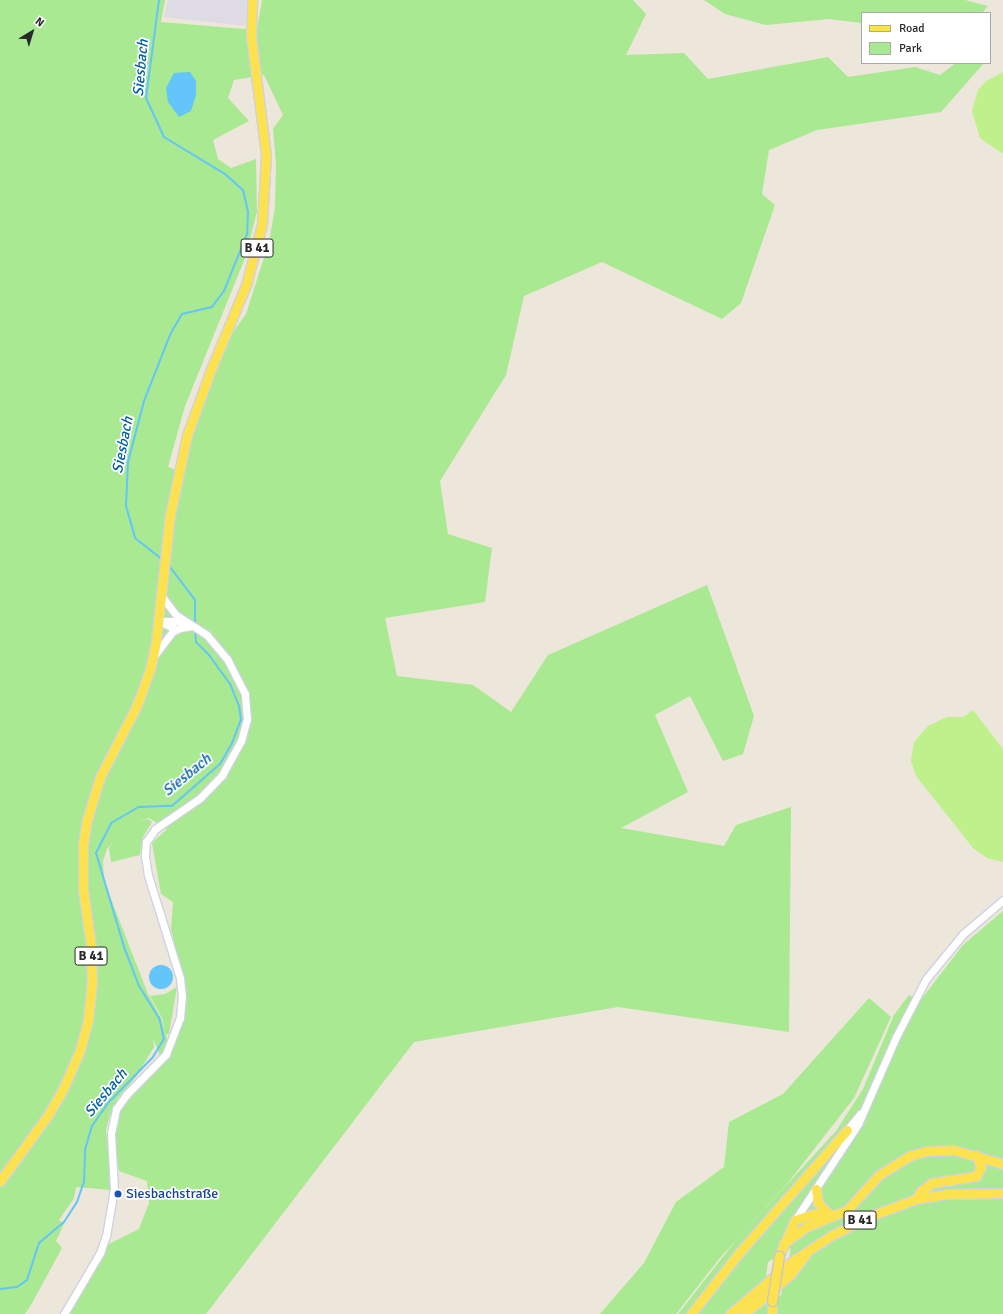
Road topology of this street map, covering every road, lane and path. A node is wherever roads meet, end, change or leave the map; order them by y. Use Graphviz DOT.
graph roads {
  1 [pos="252,0"];
  2 [pos="161,595"];
  3 [pos="158,621"];
  4 [pos="184,621"];
  5 [pos="192,626"];
  6 [pos="177,629"];
  7 [pos="153,657"];
  8 [pos="1003,900"];
  9 [pos="868,1104"];
  10 [pos="848,1130"];
  11 [pos="976,1155"];
  12 [pos="1003,1164"];
  13 [pos="0,1181"];
  14 [pos="816,1189"];
  15 [pos="1003,1193"];
  16 [pos="916,1199"];
  17 [pos="833,1214"];
  18 [pos="796,1220"];
  19 [pos="784,1243"];
  20 [pos="808,1250"];
  21 [pos="64,1314"];
  22 [pos="691,1314"];
  23 [pos="730,1314"];
  24 [pos="744,1314"];
  25 [pos="772,1314"];
  1 -- 2 [label="main road, B 41"];
  2 -- 3 [label="main road, B 41"];
  2 -- 4 [label="street"];
  3 -- 4 [label="street"];
  3 -- 6 [label="street"];
  3 -- 7 [label="main road, B 41"];
  4 -- 5 [label="street"];
  5 -- 6 [label="street"];
  5 -- 21 [label="street"];
  6 -- 7 [label="street"];
  7 -- 13 [label="main road, B 41"];
  8 -- 9 [label="street"];
  9 -- 10 [label="street"];
  9 -- 14 [label="street"];
  10 -- 22 [label="main road"];
  11 -- 12 [label="main road"];
  11 -- 16 [label="main road"];
  11 -- 17 [label="main road"];
  14 -- 17 [label="main road"];
  14 -- 18 [label="street"];
  15 -- 16 [label="main road, B 41"];
  16 -- 20 [label="main road, B 41"];
  17 -- 18 [label="main road"];
  17 -- 19 [label="main road"];
  18 -- 19 [label="main road"];
  19 -- 25 [label="main road, bridge"];
  20 -- 23 [label="main road, B 41"];
  20 -- 24 [label="main road"];
}
